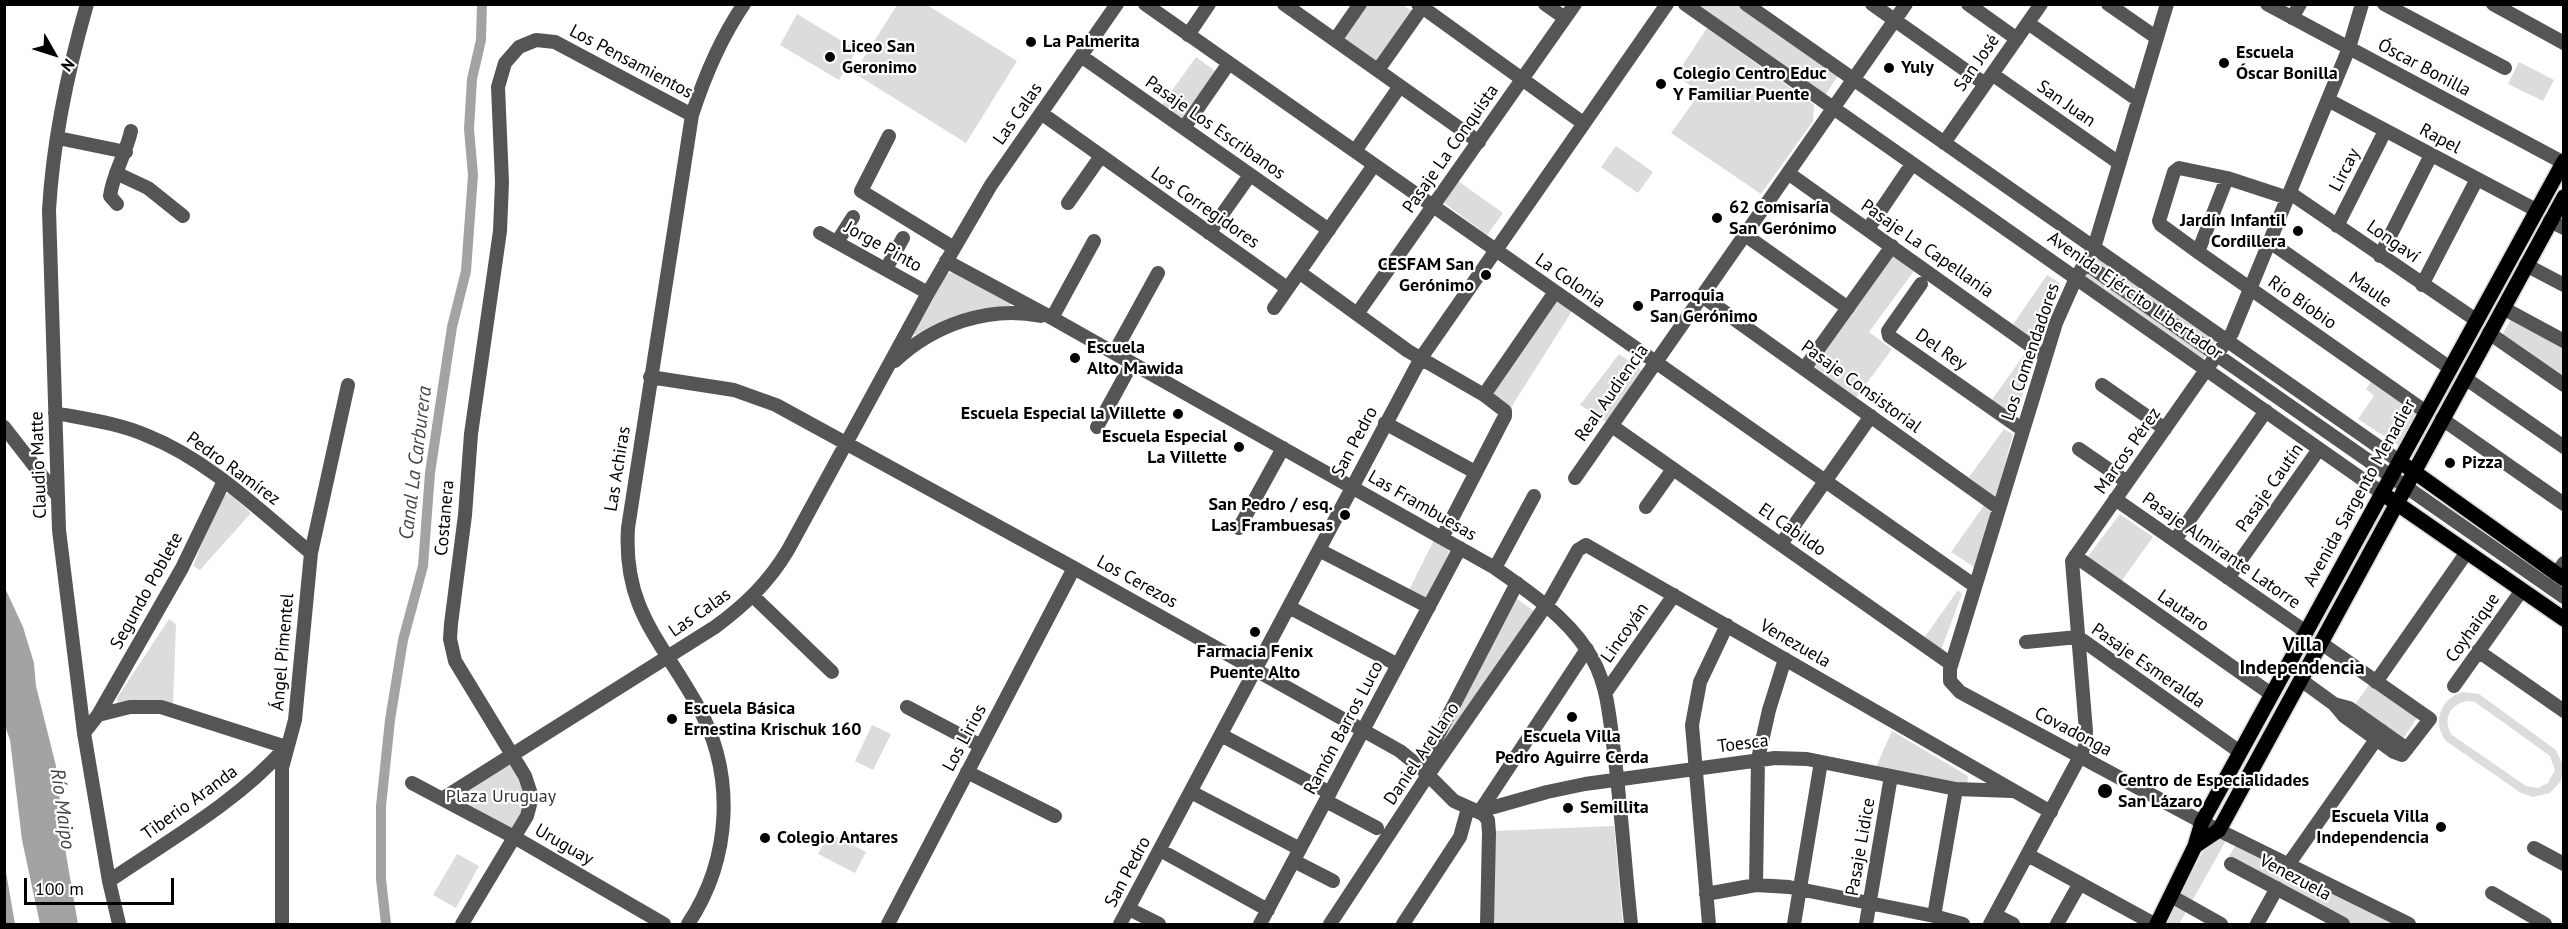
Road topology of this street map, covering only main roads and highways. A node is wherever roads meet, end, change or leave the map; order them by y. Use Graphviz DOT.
graph roads {
  1 [pos="2563,162"];
  2 [pos="2564,197"];
  3 [pos="2557,224"];
  4 [pos="2399,461"];
  5 [pos="2414,471"];
  6 [pos="2382,493"];
  7 [pos="2397,503"];
  8 [pos="2561,572"];
  9 [pos="2564,619"];
  10 [pos="2195,846"];
  11 [pos="2156,924"];
  1 -- 4 [label="main road, Avenida Sargento Menadier"];
  2 -- 3 [label="main road, Avenida Sargento Menadier"];
  3 -- 5 [label="main road, Avenida Sargento Menadier"];
  4 -- 5 [label="main road, Avenida Ejército Libertador"];
  4 -- 6 [label="main road, Avenida Sargento Menadier"];
  5 -- 7 [label="main road, Avenida Sargento Menadier"];
  5 -- 8 [label="main road, Avenida Ejército Libertador"];
  6 -- 7 [label="main road, Avenida Ejército Libertador"];
  6 -- 10 [label="main road, Avenida Sargento Menadier"];
  7 -- 9 [label="main road, Avenida Ejército Libertador"];
  7 -- 10 [label="main road, Avenida Sargento Menadier"];
  10 -- 11 [label="main road, Avenida Sargento Menadier"];
}
